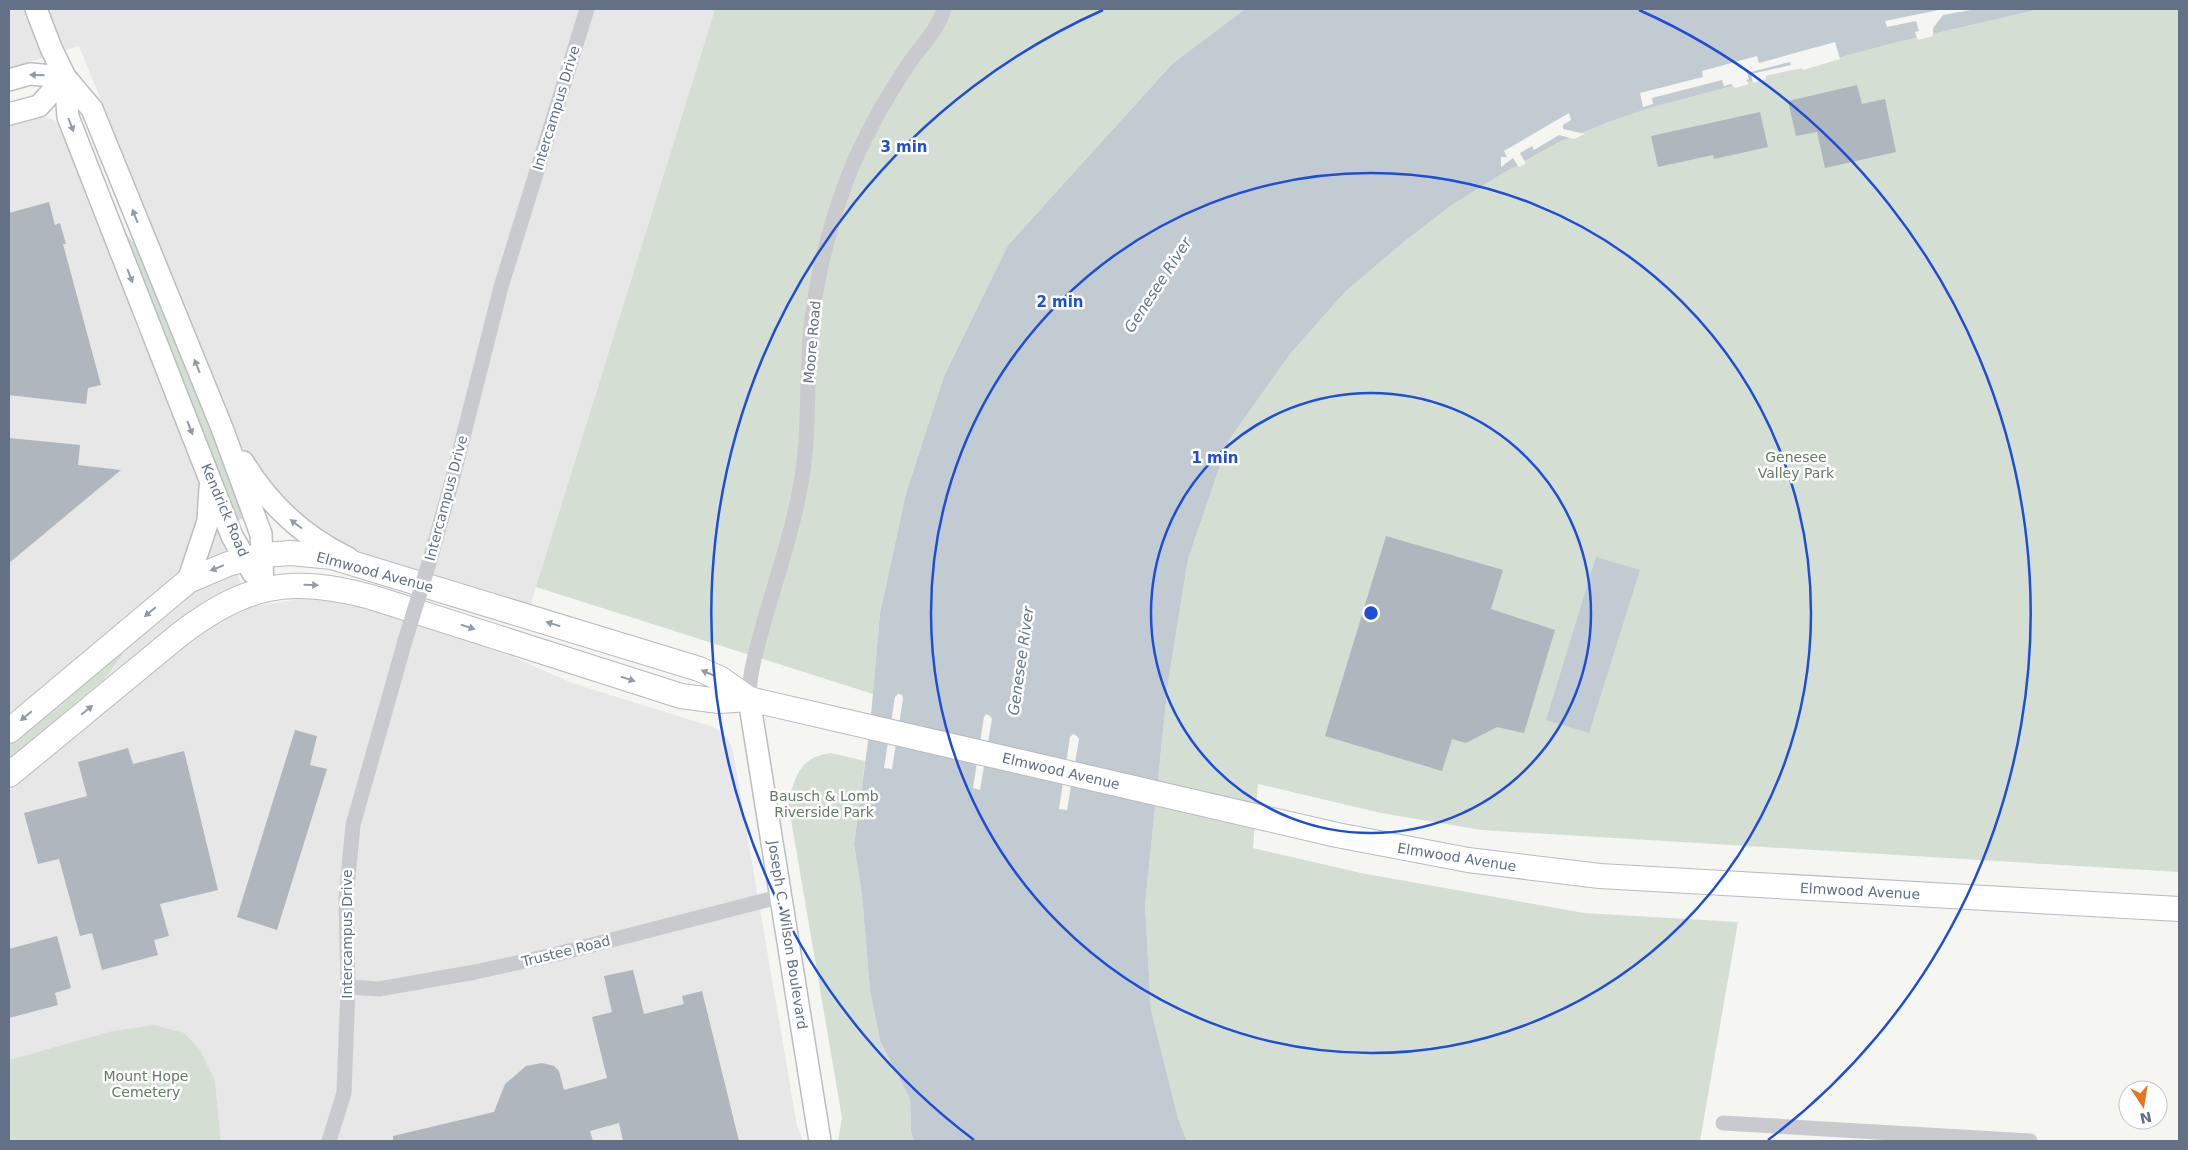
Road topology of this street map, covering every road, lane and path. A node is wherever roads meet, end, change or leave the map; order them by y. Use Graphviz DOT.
graph roads {
  1 [pos="36,9"];
  2 [pos="587,9"];
  3 [pos="944,9"];
  4 [pos="65,77"];
  5 [pos="9,80"];
  6 [pos="9,114"];
  7 [pos="222,428"];
  8 [pos="211,481"];
  9 [pos="254,557"];
  10 [pos="367,567"];
  11 [pos="188,581"];
  12 [pos="263,590"];
  13 [pos="750,699"];
  14 [pos="9,731"];
  15 [pos="9,774"];
  16 [pos="782,896"];
  17 [pos="2179,909"];
  18 [pos="348,987"];
  19 [pos="1723,1123"];
  20 [pos="329,1141"];
  21 [pos="820,1141"];
  22 [pos="2030,1141"];
  1 -- 4 [label="street, Kendrick Road"];
  2 -- 18 [label="street, Intercampus Drive, bridge"];
  3 -- 13 [label="street, Moore Road"];
  4 -- 5 [label="street, one-way"];
  4 -- 6 [label="street"];
  7 -- 4 [label="street, Kendrick Road, one-way"];
  4 -- 8 [label="street, Kendrick Road, one-way"];
  7 -- 9 [label="street, Kendrick Road"];
  10 -- 7 [label="street, one-way"];
  8 -- 9 [label="street, Kendrick Road"];
  8 -- 11 [label="street"];
  9 -- 10 [label="main road, Elmwood Avenue"];
  9 -- 11 [label="main road, Elmwood Avenue, one-way"];
  9 -- 12 [label="street, Kendrick Road"];
  13 -- 10 [label="main road, Elmwood Avenue, one-way"];
  11 -- 14 [label="main road, Elmwood Avenue, one-way"];
  12 -- 13 [label="main road, Elmwood Avenue, one-way"];
  15 -- 12 [label="main road, Elmwood Avenue, one-way"];
  13 -- 16 [label="street, Joseph C. Wilson Boulevard"];
  13 -- 17 [label="main road, Elmwood Avenue"];
  16 -- 18 [label="street, Trustee Road"];
  16 -- 21 [label="street, Joseph C. Wilson Boulevard"];
  18 -- 20 [label="street, Intercampus Drive"];
  19 -- 22 [label="street"];
}
